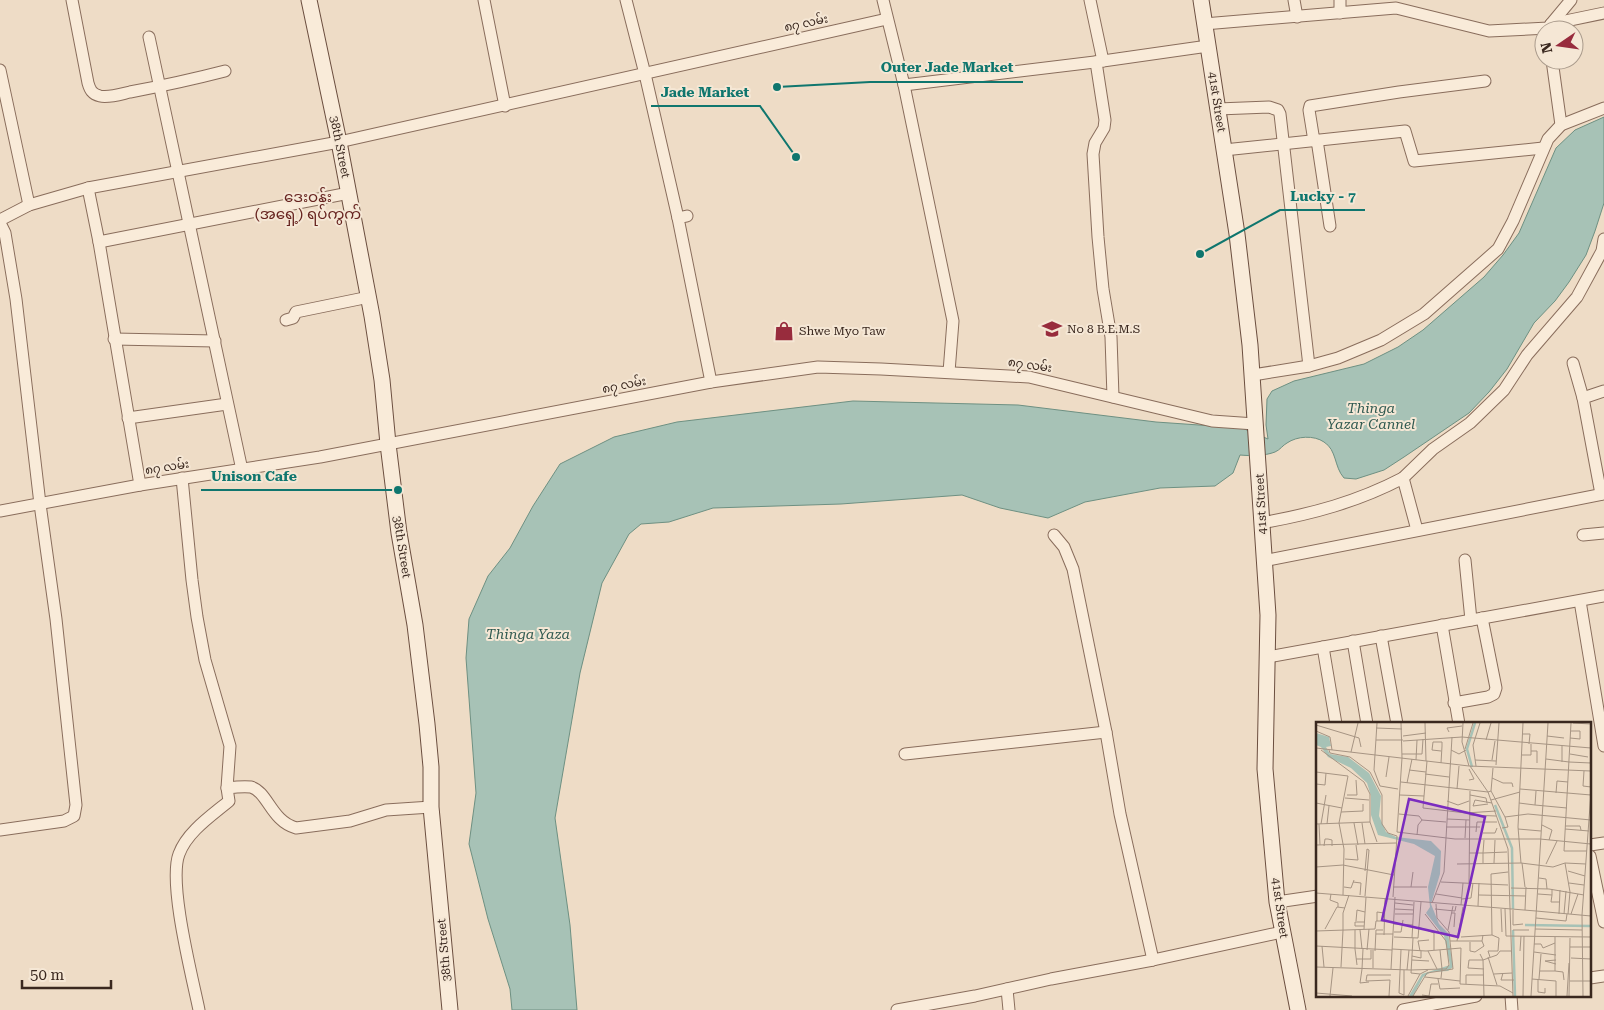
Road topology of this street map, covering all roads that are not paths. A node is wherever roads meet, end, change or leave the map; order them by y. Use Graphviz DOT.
graph roads {
  1 [pos="72,0"];
  2 [pos="309,0"];
  3 [pos="484,0"];
  4 [pos="626,0"];
  5 [pos="883,0"];
  6 [pos="1090,0"];
  7 [pos="1201,0"];
  8 [pos="1294,0"];
  9 [pos="1340,0"];
  10 [pos="1571,0"];
  11 [pos="1408,5"];
  12 [pos="1340,13"];
  13 [pos="1604,13"];
  14 [pos="1297,17"];
  15 [pos="887,19"];
  16 [pos="1555,20"];
  17 [pos="1576,20"];
  18 [pos="1204,24"];
  19 [pos="1534,28"];
  20 [pos="148,37"];
  21 [pos="1208,46"];
  22 [pos="1100,62"];
  23 [pos="0,70"];
  24 [pos="1553,70"];
  25 [pos="225,71"];
  26 [pos="645,74"];
  27 [pos="1485,81"];
  28 [pos="904,85"];
  29 [pos="160,87"];
  30 [pos="505,106"];
  31 [pos="1604,108"];
  32 [pos="1218,110"];
  33 [pos="1561,125"];
  34 [pos="1315,140"];
  35 [pos="339,142"];
  36 [pos="1284,144"];
  37 [pos="1543,148"];
  38 [pos="1224,150"];
  39 [pos="178,172"];
  40 [pos="88,188"];
  41 [pos="349,193"];
  42 [pos="29,205"];
  43 [pos="0,222"];
  44 [pos="190,224"];
  45 [pos="1330,226"];
  46 [pos="1604,239"];
  47 [pos="99,242"];
  48 [pos="1603,252"];
  49 [pos="368,297"];
  50 [pos="286,320"];
  51 [pos="114,340"];
  52 [pos="215,342"];
  53 [pos="1573,364"];
  54 [pos="1309,366"];
  55 [pos="949,372"];
  56 [pos="1253,375"];
  57 [pos="711,382"];
  58 [pos="1604,391"];
  59 [pos="1113,397"];
  60 [pos="1583,398"];
  61 [pos="227,404"];
  62 [pos="128,418"];
  63 [pos="1256,426"];
  64 [pos="388,444"];
  65 [pos="242,470"];
  66 [pos="182,478"];
  67 [pos="1403,478"];
  68 [pos="140,485"];
  69 [pos="1603,497"];
  70 [pos="40,504"];
  71 [pos="0,512"];
  72 [pos="1261,523"];
  73 [pos="1417,530"];
  74 [pos="1604,533"];
  75 [pos="1054,535"];
  76 [pos="1583,536"];
  77 [pos="1465,560"];
  78 [pos="1263,562"];
  79 [pos="1604,596"];
  80 [pos="1580,601"];
  81 [pos="1477,619"];
  82 [pos="1442,625"];
  83 [pos="1381,636"];
  84 [pos="1353,641"];
  85 [pos="1323,646"];
  86 [pos="1268,656"];
  87 [pos="1454,703"];
  88 [pos="1336,722"];
  89 [pos="1366,722"];
  90 [pos="1397,722"];
  91 [pos="1459,722"];
  92 [pos="1106,732"];
  93 [pos="1603,738"];
  94 [pos="905,754"];
  95 [pos="227,788"];
  96 [pos="431,807"];
  97 [pos="0,830"];
  98 [pos="1592,865"];
  99 [pos="1316,896"];
  100 [pos="1277,902"];
  101 [pos="1604,922"];
  102 [pos="1282,932"];
  103 [pos="1153,960"];
  104 [pos="1007,988"];
  105 [pos="1468,998"];
  106 [pos="1425,1008"];
  107 [pos="199,1010"];
  108 [pos="450,1010"];
  109 [pos="897,1010"];
  110 [pos="1009,1010"];
  111 [pos="1298,1010"];
  112 [pos="1403,1010"];
  1 -- 29 [label="street"];
  2 -- 35 [label="main road, 38th Street"];
  3 -- 30 [label="street"];
  4 -- 26 [label="street"];
  5 -- 15 [label="street"];
  6 -- 22 [label="street"];
  7 -- 18 [label="main road, 41st Street"];
  8 -- 14 [label="street"];
  9 -- 12 [label="street"];
  10 -- 16 [label="street"];
  11 -- 12 [label="street"];
  11 -- 19 [label="street"];
  12 -- 14 [label="street"];
  13 -- 17 [label="street"];
  14 -- 18 [label="street"];
  15 -- 26 [label="street, ၈၇ လမ်း"];
  15 -- 28 [label="street"];
  18 -- 21 [label="main road, 41st Street"];
  20 -- 29 [label="street"];
  21 -- 22 [label="street"];
  21 -- 32 [label="main road, 41st Street"];
  22 -- 28 [label="street"];
  22 -- 59 [label="street"];
  23 -- 42 [label="street"];
  24 -- 33 [label="street"];
  25 -- 29 [label="street"];
  26 -- 30 [label="street, ၈၇ လမ်း"];
  26 -- 57 [label="street"];
  27 -- 34 [label="street"];
  28 -- 55 [label="street"];
  29 -- 39 [label="street"];
  30 -- 35 [label="street, ၈၇ လမ်း"];
  31 -- 33 [label="street"];
  32 -- 36 [label="street"];
  32 -- 38 [label="main road, 41st Street"];
  33 -- 37 [label="street"];
  34 -- 36 [label="street"];
  34 -- 37 [label="street"];
  34 -- 45 [label="street"];
  35 -- 39 [label="street, ၈၇ လမ်း"];
  35 -- 41 [label="main road, 38th Street"];
  36 -- 38 [label="street"];
  36 -- 54 [label="street"];
  37 -- 54 [label="street"];
  38 -- 56 [label="main road, 41st Street"];
  39 -- 40 [label="street, ၈၇ လမ်း"];
  39 -- 44 [label="street"];
  40 -- 42 [label="street, ၈၇ လမ်း"];
  40 -- 47 [label="street"];
  41 -- 44 [label="street"];
  41 -- 49 [label="main road, 38th Street"];
  42 -- 43 [label="street, ၈၇ လမ်း"];
  43 -- 70 [label="street"];
  44 -- 47 [label="street"];
  44 -- 52 [label="street"];
  46 -- 48 [label="street"];
  47 -- 51 [label="street"];
  48 -- 67 [label="street"];
  49 -- 50 [label="street"];
  49 -- 64 [label="main road, 38th Street"];
  51 -- 52 [label="street"];
  51 -- 62 [label="street"];
  52 -- 61 [label="street"];
  53 -- 60 [label="street"];
  54 -- 56 [label="street"];
  55 -- 57 [label="street, ၈၇ လမ်း"];
  55 -- 59 [label="street, ၈၇ လမ်း"];
  56 -- 63 [label="main road, 41st Street"];
  57 -- 64 [label="street, ၈၇ လမ်း"];
  58 -- 60 [label="street"];
  59 -- 63 [label="street, ၈၇ လမ်း"];
  60 -- 69 [label="street"];
  61 -- 62 [label="street"];
  61 -- 65 [label="street"];
  62 -- 68 [label="street"];
  63 -- 72 [label="main road, 41st Street"];
  64 -- 65 [label="street, ၈၇ လမ်း"];
  64 -- 96 [label="main road, 38th Street"];
  65 -- 66 [label="street, ၈၇ လမ်း"];
  66 -- 68 [label="street, ၈၇ လမ်း"];
  66 -- 95 [label="street"];
  67 -- 72 [label="street"];
  67 -- 73 [label="street"];
  68 -- 70 [label="street, ၈၇ လမ်း"];
  69 -- 73 [label="street"];
  70 -- 71 [label="street, ၈၇ လမ်း"];
  70 -- 97 [label="street"];
  72 -- 78 [label="main road, 41st Street"];
  73 -- 78 [label="street"];
  74 -- 76 [label="street"];
  75 -- 92 [label="street"];
  77 -- 81 [label="street"];
  78 -- 86 [label="main road, 41st Street"];
  79 -- 80 [label="street"];
  80 -- 81 [label="street"];
  80 -- 93 [label="street"];
  81 -- 82 [label="street"];
  81 -- 87 [label="street"];
  82 -- 83 [label="street"];
  82 -- 87 [label="street"];
  83 -- 84 [label="street"];
  83 -- 90 [label="street"];
  84 -- 85 [label="street"];
  84 -- 89 [label="street"];
  85 -- 86 [label="street"];
  85 -- 88 [label="street"];
  86 -- 100 [label="main road, 41st Street"];
  87 -- 91 [label="street"];
  92 -- 94 [label="street"];
  92 -- 103 [label="street"];
  95 -- 96 [label="street"];
  95 -- 107 [label="street"];
  96 -- 108 [label="main road, 38th Street"];
  98 -- 101 [label="street"];
  99 -- 100 [label="street"];
  100 -- 102 [label="main road, 41st Street"];
  102 -- 103 [label="street"];
  102 -- 111 [label="main road, 41st Street"];
  103 -- 104 [label="street"];
  104 -- 109 [label="street"];
  104 -- 110 [label="street"];
  105 -- 106 [label="street"];
  106 -- 112 [label="street"];
}
